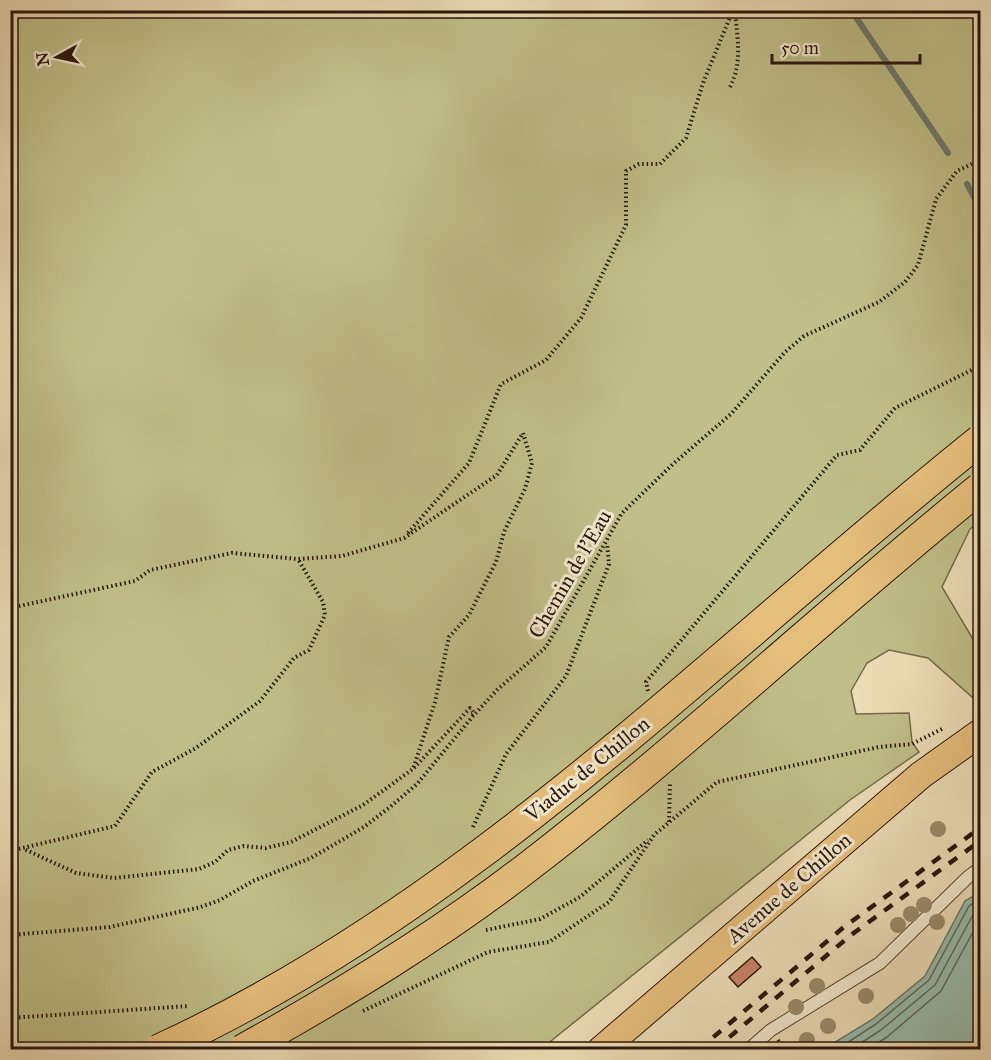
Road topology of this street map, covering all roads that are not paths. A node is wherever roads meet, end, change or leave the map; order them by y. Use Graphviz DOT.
graph roads {
  1 [pos="981,440"];
  2 [pos="981,488"];
  3 [pos="981,733"];
  4 [pos="981,868"];
  5 [pos="158,1050"];
  6 [pos="242,1050"];
  7 [pos="601,1050"];
  8 [pos="748,1050"];
  1 -- 5 [label="highway, Viaduc de Chillon, bridge"];
  2 -- 6 [label="highway, Viaduc de Chillon, bridge"];
  3 -- 7 [label="main road, Avenue de Chillon"];
  4 -- 8 [label="street"];
}
